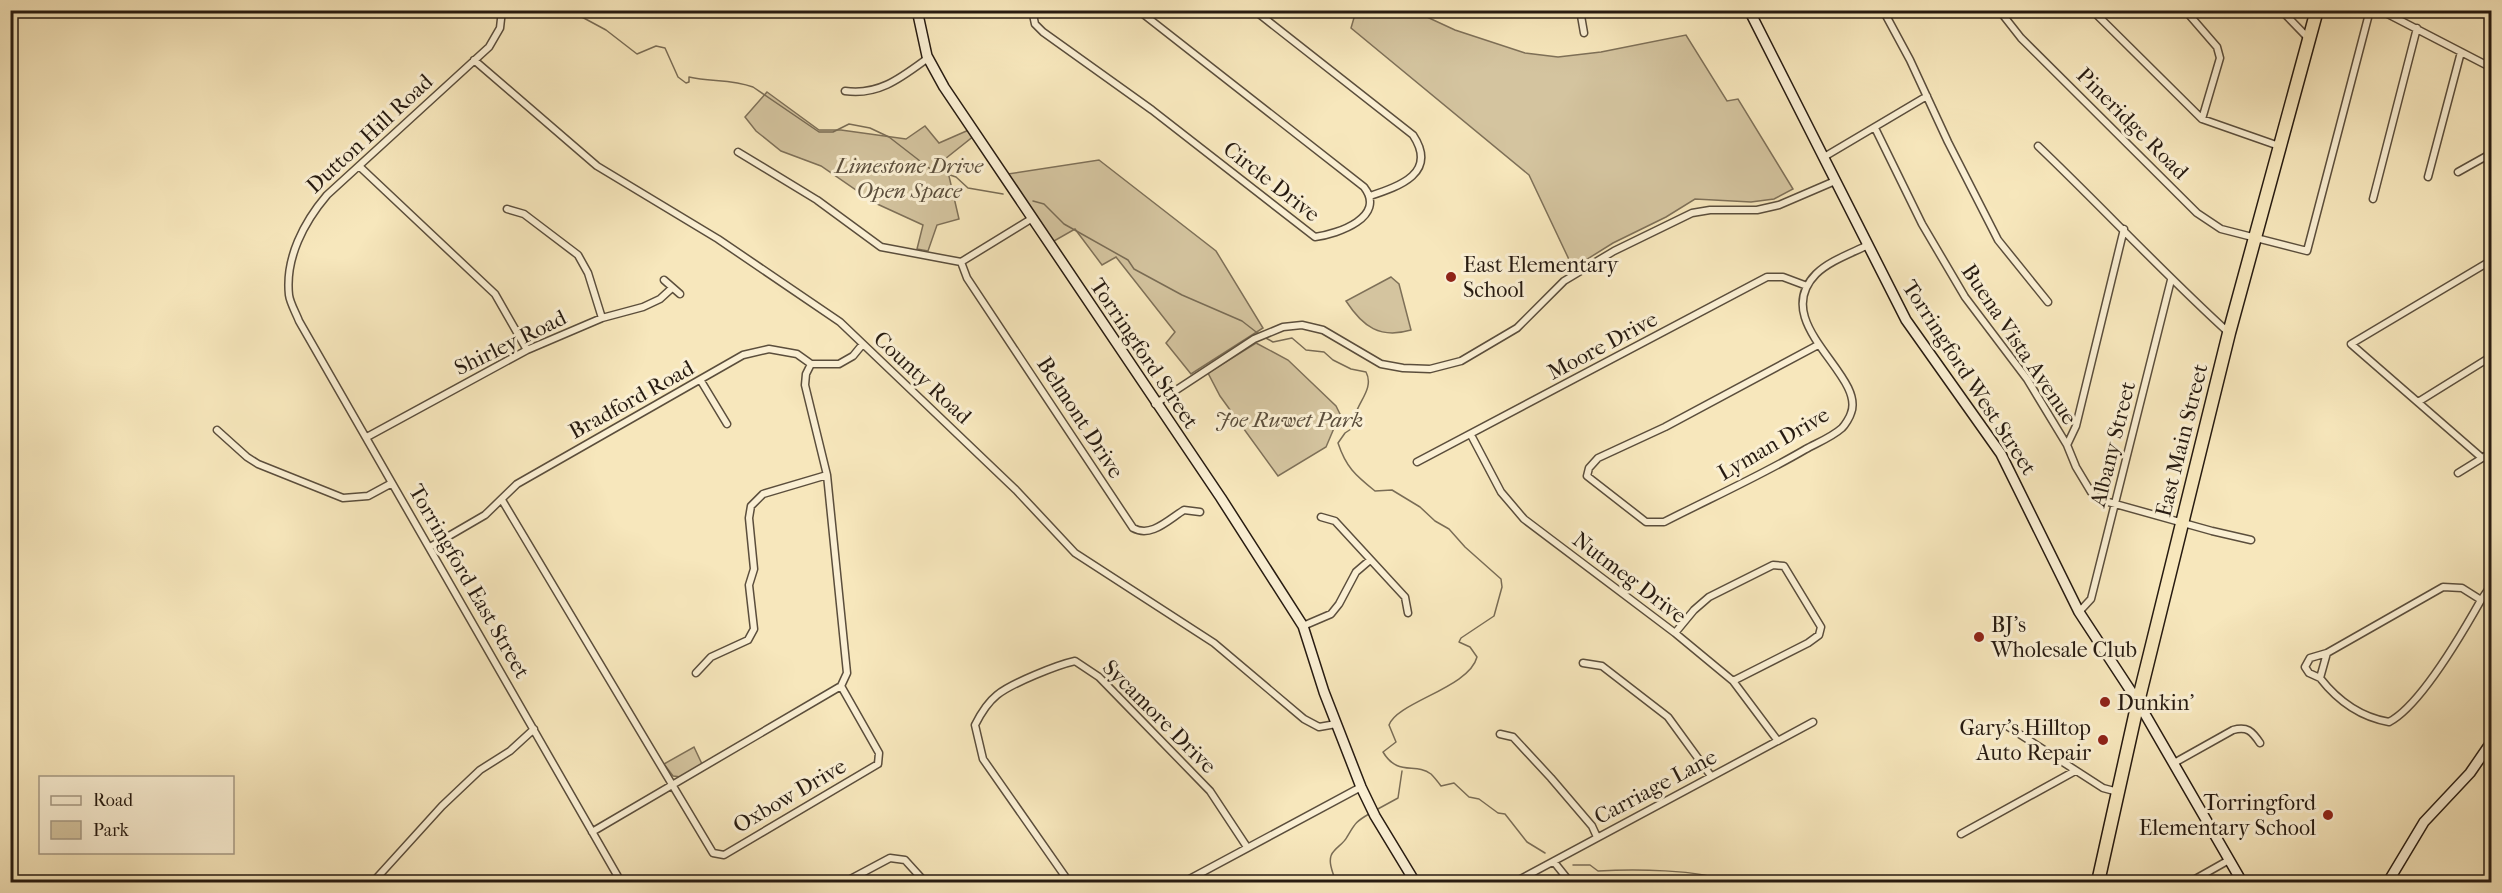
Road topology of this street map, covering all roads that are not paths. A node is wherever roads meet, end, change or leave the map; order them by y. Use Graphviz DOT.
graph roads {
  1 [pos="502,10"];
  2 [pos="917,10"];
  3 [pos="1032,10"];
  4 [pos="1138,10"];
  5 [pos="1254,10"];
  6 [pos="1580,10"];
  7 [pos="1749,10"];
  8 [pos="1883,10"];
  9 [pos="1999,10"];
  10 [pos="2092,10"];
  11 [pos="2185,10"];
  12 [pos="2281,10"];
  13 [pos="2317,10"];
  14 [pos="2370,10"];
  15 [pos="2380,10"];
  16 [pos="2416,28"];
  17 [pos="1584,33"];
  18 [pos="2309,39"];
  19 [pos="2461,52"];
  20 [pos="928,58"];
  21 [pos="474,60"];
  22 [pos="2492,68"];
  23 [pos="844,91"];
  24 [pos="1927,96"];
  25 [pos="2202,119"];
  26 [pos="1875,128"];
  27 [pos="2038,146"];
  28 [pos="2280,146"];
  29 [pos="738,152"];
  30 [pos="2492,153"];
  31 [pos="1824,157"];
  32 [pos="359,166"];
  33 [pos="2458,172"];
  34 [pos="2428,177"];
  35 [pos="1835,181"];
  36 [pos="1370,196"];
  37 [pos="2373,199"];
  38 [pos="507,209"];
  39 [pos="1031,219"];
  40 [pos="2124,229"];
  41 [pos="2256,239"];
  42 [pos="1868,245"];
  43 [pos="2492,261"];
  44 [pos="961,262"];
  45 [pos="664,280"];
  46 [pos="2171,280"];
  47 [pos="1807,286"];
  48 [pos="672,288"];
  49 [pos="680,294"];
  50 [pos="289,297"];
  51 [pos="2048,302"];
  52 [pos="602,318"];
  53 [pos="2229,333"];
  54 [pos="862,345"];
  55 [pos="1818,345"];
  56 [pos="527,350"];
  57 [pos="2492,356"];
  58 [pos="811,364"];
  59 [pos="701,381"];
  60 [pos="2418,402"];
  61 [pos="1155,404"];
  62 [pos="727,424"];
  63 [pos="217,430"];
  64 [pos="1471,435"];
  65 [pos="367,437"];
  66 [pos="2067,445"];
  67 [pos="2492,452"];
  68 [pos="2482,458"];
  69 [pos="1417,462"];
  70 [pos="2458,473"];
  71 [pos="827,475"];
  72 [pos="392,483"];
  73 [pos="502,500"];
  74 [pos="2115,504"];
  75 [pos="1200,512"];
  76 [pos="1321,517"];
  77 [pos="2183,524"];
  78 [pos="2251,540"];
  79 [pos="430,547"];
  80 [pos="1370,560"];
  81 [pos="2492,584"];
  82 [pos="2481,600"];
  83 [pos="2079,612"];
  84 [pos="1408,613"];
  85 [pos="1303,626"];
  86 [pos="1675,633"];
  87 [pos="2327,653"];
  88 [pos="1583,663"];
  89 [pos="696,673"];
  90 [pos="2320,678"];
  91 [pos="1733,681"];
  92 [pos="841,686"];
  93 [pos="2138,702"];
  94 [pos="1813,722"];
  95 [pos="1336,724"];
  96 [pos="2007,726"];
  97 [pos="534,729"];
  98 [pos="1500,734"];
  99 [pos="1778,741"];
  100 [pos="2492,741"];
  101 [pos="2260,743"];
  102 [pos="2486,750"];
  103 [pos="2492,759"];
  104 [pos="2174,763"];
  105 [pos="2075,771"];
  106 [pos="1711,776"];
  107 [pos="673,786"];
  108 [pos="1361,788"];
  109 [pos="2118,792"];
  110 [pos="592,832"];
  111 [pos="1961,834"];
  112 [pos="1597,837"];
  113 [pos="1247,847"];
  114 [pos="2229,860"];
  115 [pos="1554,862"];
  116 [pos="373,882"];
  117 [pos="621,882"];
  118 [pos="845,882"];
  119 [pos="925,882"];
  120 [pos="1069,882"];
  121 [pos="1184,882"];
  122 [pos="1415,882"];
  123 [pos="1515,882"];
  124 [pos="1570,882"];
  125 [pos="2098,882"];
  126 [pos="2190,882"];
  127 [pos="2242,882"];
  128 [pos="2388,882"];
  1 -- 21 [label="street, Dutton Hill Road"];
  2 -- 20 [label="main road, Torringford Street"];
  3 -- 36 [label="street, Circle Drive"];
  4 -- 36 [label="street"];
  5 -- 36 [label="street"];
  6 -- 17 [label="street"];
  7 -- 31 [label="main road, Torringford West Street"];
  8 -- 24 [label="street"];
  9 -- 41 [label="street, Pineridge Road"];
  10 -- 25 [label="street"];
  11 -- 25 [label="street"];
  12 -- 18 [label="street"];
  13 -- 18 [label="highway, East Main Street"];
  14 -- 41 [label="street, Pineridge Road"];
  15 -- 16 [label="street"];
  16 -- 19 [label="street"];
  16 -- 37 [label="street"];
  18 -- 28 [label="highway, East Main Street"];
  19 -- 22 [label="street"];
  19 -- 34 [label="street"];
  20 -- 23 [label="street"];
  20 -- 39 [label="main road, Torringford Street"];
  21 -- 32 [label="street, Dutton Hill Road"];
  21 -- 54 [label="street, County Road"];
  24 -- 26 [label="street"];
  24 -- 51 [label="street"];
  25 -- 28 [label="street"];
  26 -- 31 [label="street"];
  26 -- 66 [label="street, Buena Vista Avenue"];
  27 -- 40 [label="street"];
  28 -- 41 [label="highway, East Main Street"];
  29 -- 44 [label="street"];
  30 -- 33 [label="street"];
  31 -- 35 [label="main road, Torringford West Street"];
  32 -- 50 [label="street, Dutton Hill Road"];
  32 -- 56 [label="street"];
  35 -- 42 [label="main road, Torringford West Street"];
  35 -- 61 [label="street"];
  38 -- 52 [label="street"];
  39 -- 44 [label="street"];
  39 -- 61 [label="main road, Torringford Street"];
  40 -- 46 [label="street"];
  40 -- 66 [label="street"];
  41 -- 53 [label="highway, East Main Street"];
  42 -- 47 [label="street"];
  42 -- 83 [label="main road, Torringford West Street"];
  43 -- 60 [label="street"];
  44 -- 75 [label="street, Belmont Drive"];
  45 -- 48 [label="street"];
  46 -- 53 [label="street"];
  46 -- 74 [label="street, Albany Street"];
  47 -- 55 [label="street, Lyman Drive"];
  47 -- 64 [label="street, Moore Drive"];
  48 -- 49 [label="street"];
  48 -- 52 [label="street, Shirley Road"];
  50 -- 65 [label="street, Torringford East Street"];
  52 -- 56 [label="street, Shirley Road"];
  53 -- 77 [label="highway, East Main Street"];
  54 -- 58 [label="street, Bradford Road"];
  54 -- 95 [label="street, County Road"];
  55 -- 55 [label="street, Lyman Drive"];
  56 -- 65 [label="street, Shirley Road"];
  57 -- 60 [label="street"];
  58 -- 59 [label="street, Bradford Road"];
  58 -- 71 [label="street"];
  59 -- 62 [label="street"];
  59 -- 73 [label="street, Bradford Road"];
  60 -- 68 [label="street"];
  61 -- 85 [label="main road, Torringford Street"];
  63 -- 72 [label="street"];
  64 -- 69 [label="street, Moore Drive"];
  64 -- 86 [label="street, Nutmeg Drive"];
  65 -- 72 [label="street, Torringford East Street"];
  66 -- 74 [label="street, Buena Vista Avenue"];
  67 -- 68 [label="street"];
  68 -- 70 [label="street"];
  71 -- 89 [label="street"];
  71 -- 92 [label="street"];
  72 -- 79 [label="street, Torringford East Street"];
  73 -- 79 [label="street, Bradford Road"];
  73 -- 107 [label="street, Oxbow Drive"];
  74 -- 77 [label="street, Buena Vista Avenue"];
  74 -- 83 [label="street, Albany Street"];
  76 -- 80 [label="street"];
  77 -- 78 [label="street, Buena Vista Avenue"];
  77 -- 93 [label="highway, East Main Street"];
  79 -- 97 [label="street, Torringford East Street"];
  80 -- 84 [label="street"];
  80 -- 85 [label="street"];
  81 -- 82 [label="street"];
  82 -- 87 [label="street"];
  82 -- 90 [label="street"];
  83 -- 93 [label="main road, Torringford West Street"];
  85 -- 95 [label="main road, Torringford Street"];
  86 -- 91 [label="street, Nutmeg Drive"];
  86 -- 91 [label="street"];
  87 -- 90 [label="street"];
  87 -- 90 [label="street"];
  88 -- 106 [label="street"];
  91 -- 99 [label="street, Nutmeg Drive"];
  92 -- 107 [label="street"];
  92 -- 107 [label="street, Oxbow Drive"];
  93 -- 104 [label="main road, Torringford West Street"];
  93 -- 109 [label="highway, East Main Street"];
  94 -- 99 [label="street, Carriage Lane"];
  95 -- 108 [label="main road, Torringford Street"];
  96 -- 105 [label="street"];
  97 -- 110 [label="street, Torringford East Street"];
  97 -- 116 [label="street"];
  98 -- 112 [label="street"];
  99 -- 106 [label="street, Carriage Lane"];
  100 -- 102 [label="main road"];
  101 -- 104 [label="street"];
  102 -- 103 [label="street"];
  102 -- 128 [label="main road"];
  104 -- 114 [label="main road, Torringford West Street"];
  105 -- 109 [label="street"];
  105 -- 111 [label="street"];
  106 -- 112 [label="street, Carriage Lane"];
  107 -- 110 [label="street"];
  108 -- 113 [label="street"];
  108 -- 122 [label="main road, Torringford Street"];
  109 -- 125 [label="highway, East Main Street"];
  110 -- 117 [label="street, Torringford East Street"];
  112 -- 115 [label="street, Carriage Lane"];
  113 -- 120 [label="street, Sycamore Drive"];
  113 -- 121 [label="street"];
  114 -- 126 [label="street"];
  114 -- 127 [label="main road, Torringford West Street"];
  115 -- 123 [label="street, Carriage Lane"];
  115 -- 124 [label="street"];
  118 -- 119 [label="street"];
}
